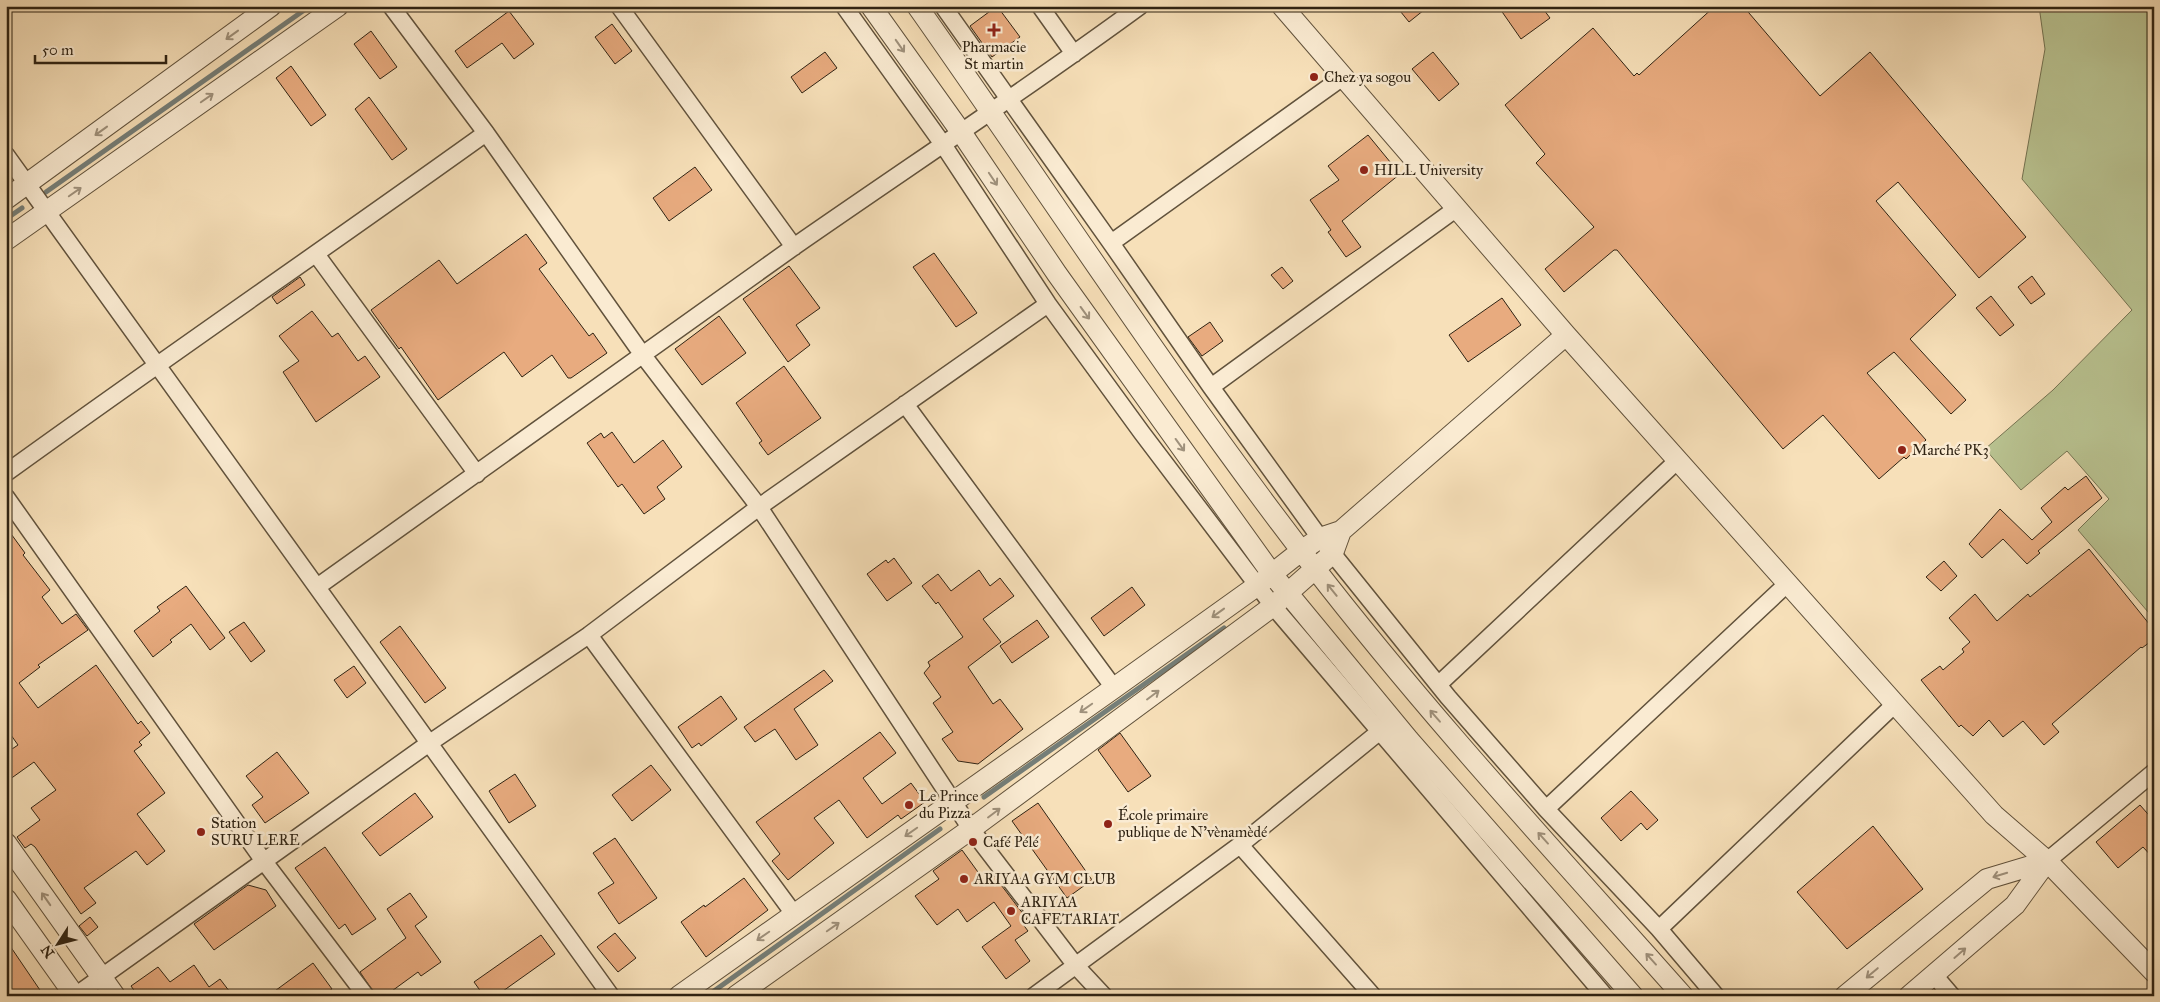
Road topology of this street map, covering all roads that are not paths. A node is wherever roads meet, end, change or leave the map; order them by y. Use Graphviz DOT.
graph roads {
  1 [pos="271,6"];
  2 [pos="338,6"];
  3 [pos="392,6"];
  4 [pos="619,6"];
  5 [pos="844,6"];
  6 [pos="872,6"];
  7 [pos="917,6"];
  8 [pos="943,6"];
  9 [pos="1040,6"];
  10 [pos="1140,6"];
  11 [pos="1282,6"];
  12 [pos="1074,54"];
  13 [pos="1343,77"];
  14 [pos="1009,100"];
  15 [pos="991,112"];
  16 [pos="961,132"];
  17 [pos="486,133"];
  18 [pos="942,144"];
  19 [pos="6,155"];
  20 [pos="26,185"];
  21 [pos="6,199"];
  22 [pos="1457,208"];
  23 [pos="48,212"];
  24 [pos="6,240"];
  25 [pos="1111,243"];
  26 [pos="794,247"];
  27 [pos="316,254"];
  28 [pos="1048,304"];
  29 [pos="1566,335"];
  30 [pos="642,354"];
  31 [pos="156,364"];
  32 [pos="1211,387"];
  33 [pos="905,404"];
  34 [pos="1678,460"];
  35 [pos="6,473"];
  36 [pos="477,474"];
  37 [pos="6,497"];
  38 [pos="759,507"];
  39 [pos="1326,546"];
  40 [pos="1301,551"];
  41 [pos="1316,570"];
  42 [pos="1265,579"];
  43 [pos="1788,583"];
  44 [pos="317,587"];
  45 [pos="1281,600"];
  46 [pos="589,635"];
  47 [pos="1438,684"];
  48 [pos="1114,688"];
  49 [pos="1895,704"];
  50 [pos="1379,732"];
  51 [pos="428,744"];
  52 [pos="2154,772"];
  53 [pos="953,803"];
  54 [pos="1546,809"];
  55 [pos="971,829"];
  56 [pos="6,843"];
  57 [pos="1240,845"];
  58 [pos="264,860"];
  59 [pos="2047,861"];
  60 [pos="6,899"];
  61 [pos="794,914"];
  62 [pos="1659,929"];
  63 [pos="1076,966"];
  64 [pos="2154,972"];
  65 [pos="1934,975"];
  66 [pos="101,976"];
  67 [pos="75,996"];
  68 [pos="115,996"];
  69 [pos="366,996"];
  70 [pos="610,996"];
  71 [pos="679,996"];
  72 [pos="736,996"];
  73 [pos="1034,996"];
  74 [pos="1104,996"];
  75 [pos="1373,996"];
  76 [pos="1605,996"];
  77 [pos="1633,996"];
  78 [pos="1683,996"];
  79 [pos="1716,996"];
  80 [pos="1845,996"];
  81 [pos="1909,996"];
  82 [pos="1952,996"];
  1 -- 20 [label="street, one-way"];
  23 -- 2 [label="street, one-way"];
  3 -- 17 [label="street"];
  4 -- 26 [label="street"];
  5 -- 18 [label="street"];
  6 -- 16 [label="street, one-way"];
  7 -- 15 [label="street"];
  8 -- 14 [label="street"];
  9 -- 12 [label="street"];
  10 -- 12 [label="street"];
  11 -- 13 [label="street"];
  12 -- 14 [label="street"];
  13 -- 22 [label="street"];
  13 -- 25 [label="street"];
  14 -- 15 [label="street"];
  14 -- 25 [label="street"];
  15 -- 16 [label="street"];
  15 -- 40 [label="street"];
  16 -- 18 [label="street"];
  16 -- 42 [label="street, one-way"];
  17 -- 27 [label="street"];
  17 -- 30 [label="street"];
  18 -- 26 [label="street"];
  18 -- 28 [label="street"];
  19 -- 20 [label="street"];
  20 -- 21 [label="street"];
  20 -- 23 [label="street"];
  22 -- 29 [label="street"];
  22 -- 32 [label="street"];
  23 -- 24 [label="street"];
  23 -- 31 [label="street"];
  25 -- 32 [label="street"];
  26 -- 30 [label="street"];
  27 -- 31 [label="street"];
  27 -- 36 [label="street"];
  28 -- 33 [label="street"];
  28 -- 42 [label="street"];
  29 -- 34 [label="street"];
  29 -- 39 [label="street"];
  30 -- 36 [label="street"];
  30 -- 38 [label="street"];
  31 -- 35 [label="street"];
  31 -- 44 [label="street"];
  32 -- 39 [label="street"];
  33 -- 38 [label="street"];
  33 -- 48 [label="street"];
  34 -- 43 [label="street"];
  34 -- 47 [label="street"];
  36 -- 44 [label="street"];
  37 -- 58 [label="street"];
  38 -- 46 [label="street"];
  38 -- 53 [label="street"];
  39 -- 40 [label="street"];
  39 -- 41 [label="street"];
  39 -- 47 [label="street"];
  40 -- 41 [label="street"];
  40 -- 42 [label="street"];
  41 -- 45 [label="street"];
  78 -- 41 [label="street, one-way"];
  42 -- 45 [label="street"];
  42 -- 48 [label="street, one-way"];
  43 -- 49 [label="street"];
  43 -- 54 [label="street"];
  44 -- 51 [label="street"];
  45 -- 50 [label="street"];
  55 -- 45 [label="street, one-way"];
  45 -- 77 [label="street"];
  46 -- 51 [label="street"];
  46 -- 61 [label="street"];
  47 -- 54 [label="street"];
  48 -- 53 [label="street, one-way"];
  49 -- 59 [label="street"];
  49 -- 62 [label="street"];
  50 -- 57 [label="street"];
  50 -- 76 [label="street"];
  51 -- 58 [label="street"];
  51 -- 70 [label="street"];
  52 -- 59 [label="street"];
  53 -- 55 [label="street"];
  53 -- 61 [label="street, one-way"];
  54 -- 62 [label="street"];
  55 -- 63 [label="street"];
  72 -- 55 [label="street, one-way"];
  66 -- 56 [label="street, one-way"];
  57 -- 63 [label="street"];
  57 -- 75 [label="street"];
  58 -- 66 [label="street"];
  58 -- 69 [label="street"];
  59 -- 64 [label="street"];
  65 -- 59 [label="street, one-way"];
  59 -- 80 [label="street, one-way"];
  60 -- 67 [label="street"];
  61 -- 71 [label="street, one-way"];
  62 -- 79 [label="street"];
  63 -- 73 [label="street"];
  63 -- 74 [label="street"];
  65 -- 81 [label="street"];
  65 -- 82 [label="street"];
  66 -- 67 [label="street"];
  66 -- 68 [label="street"];
}
